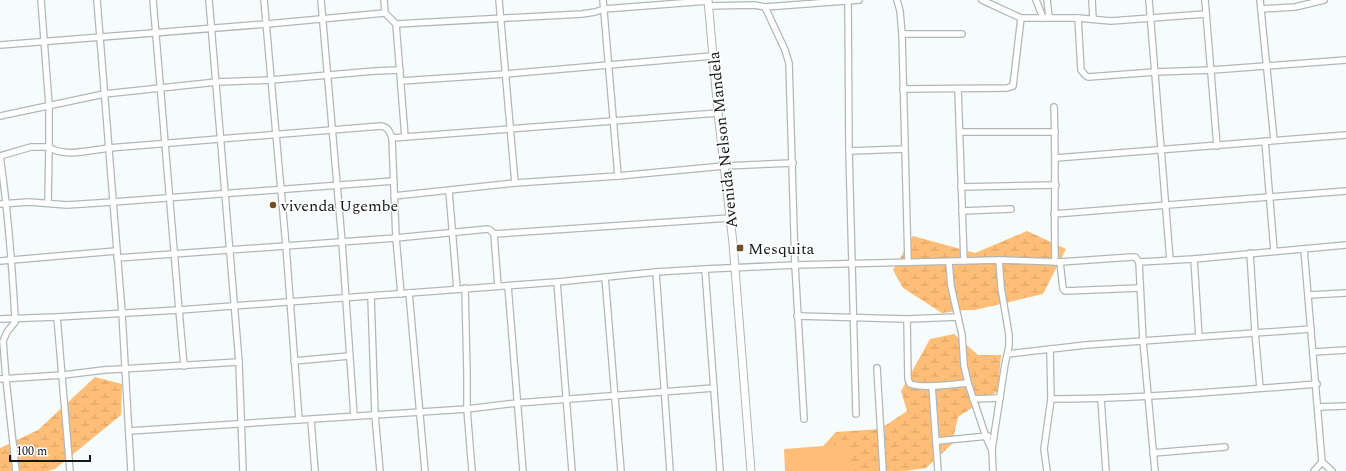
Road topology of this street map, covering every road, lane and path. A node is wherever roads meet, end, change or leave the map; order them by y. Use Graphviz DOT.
graph roads {
  1 [pos="41,0"];
  2 [pos="97,0"];
  3 [pos="153,0"];
  4 [pos="209,0"];
  5 [pos="264,0"];
  6 [pos="321,0"];
  7 [pos="384,0"];
  8 [pos="499,0"];
  9 [pos="603,0"];
  10 [pos="848,0"];
  11 [pos="859,0"];
  12 [pos="897,0"];
  13 [pos="982,0"];
  14 [pos="1036,0"];
  15 [pos="1046,0"];
  16 [pos="1092,0"];
  17 [pos="1149,0"];
  18 [pos="1205,0"];
  19 [pos="1260,0"];
  20 [pos="1324,0"];
  21 [pos="708,2"];
  22 [pos="765,7"];
  23 [pos="604,9"];
  24 [pos="1261,9"];
  25 [pos="385,13"];
  26 [pos="1206,14"];
  27 [pos="1150,17"];
  28 [pos="501,18"];
  29 [pos="1022,18"];
  30 [pos="1046,18"];
  31 [pos="1078,18"];
  32 [pos="322,19"];
  33 [pos="1093,19"];
  34 [pos="267,24"];
  35 [pos="396,24"];
  36 [pos="212,28"];
  37 [pos="155,33"];
  38 [pos="902,34"];
  39 [pos="962,34"];
  40 [pos="99,37"];
  41 [pos="44,41"];
  42 [pos="0,45"];
  43 [pos="712,56"];
  44 [pos="1346,60"];
  45 [pos="609,65"];
  46 [pos="1267,65"];
  47 [pos="400,70"];
  48 [pos="1212,70"];
  49 [pos="1155,72"];
  50 [pos="327,74"];
  51 [pos="506,74"];
  52 [pos="272,80"];
  53 [pos="401,81"];
  54 [pos="217,82"];
  55 [pos="160,88"];
  56 [pos="904,89"];
  57 [pos="958,89"];
  58 [pos="104,94"];
  59 [pos="49,105"];
  60 [pos="1054,108"];
  61 [pos="718,113"];
  62 [pos="0,116"];
  63 [pos="614,121"];
  64 [pos="332,130"];
  65 [pos="511,130"];
  66 [pos="960,132"];
  67 [pos="1055,132"];
  68 [pos="276,134"];
  69 [pos="1346,135"];
  70 [pos="406,137"];
  71 [pos="392,138"];
  72 [pos="221,139"];
  73 [pos="1274,140"];
  74 [pos="1265,141"];
  75 [pos="165,144"];
  76 [pos="1217,146"];
  77 [pos="49,148"];
  78 [pos="109,148"];
  79 [pos="905,149"];
  80 [pos="1161,149"];
  81 [pos="849,151"];
  82 [pos="0,156"];
  83 [pos="1056,158"];
  84 [pos="793,163"];
  85 [pos="724,166"];
  86 [pos="618,176"];
  87 [pos="394,181"];
  88 [pos="515,184"];
  89 [pos="1056,185"];
  90 [pos="337,186"];
  91 [pos="961,187"];
  92 [pos="280,190"];
  93 [pos="1346,190"];
  94 [pos="449,191"];
  95 [pos="225,195"];
  96 [pos="394,196"];
  97 [pos="1269,197"];
  98 [pos="168,198"];
  99 [pos="113,202"];
  100 [pos="7,203"];
  101 [pos="48,203"];
  102 [pos="0,204"];
  103 [pos="1165,205"];
  104 [pos="1011,209"];
  105 [pos="962,211"];
  106 [pos="1054,214"];
  107 [pos="730,218"];
  108 [pos="452,233"];
  109 [pos="494,234"];
  110 [pos="396,238"];
  111 [pos="342,242"];
  112 [pos="286,246"];
  113 [pos="1346,246"];
  114 [pos="1304,249"];
  115 [pos="230,250"];
  116 [pos="116,251"];
  117 [pos="1274,251"];
  118 [pos="1250,253"];
  119 [pos="174,254"];
  120 [pos="117,258"];
  121 [pos="1194,259"];
  122 [pos="0,260"];
  123 [pos="12,260"];
  124 [pos="999,260"];
  125 [pos="1170,260"];
  126 [pos="964,261"];
  127 [pos="908,262"];
  128 [pos="949,262"];
  129 [pos="1057,262"];
  130 [pos="1139,262"];
  131 [pos="795,265"];
  132 [pos="852,265"];
  133 [pos="735,267"];
  134 [pos="705,269"];
  135 [pos="656,272"];
  136 [pos="605,277"];
  137 [pos="557,282"];
  138 [pos="498,286"];
  139 [pos="508,286"];
  140 [pos="465,288"];
  141 [pos="1140,288"];
  142 [pos="457,289"];
  143 [pos="1346,293"];
  144 [pos="401,294"];
  145 [pos="409,294"];
  146 [pos="1309,295"];
  147 [pos="371,296"];
  148 [pos="345,297"];
  149 [pos="289,301"];
  150 [pos="234,306"];
  151 [pos="179,310"];
  152 [pos="122,313"];
  153 [pos="797,316"];
  154 [pos="57,317"];
  155 [pos="958,317"];
  156 [pos="16,318"];
  157 [pos="853,318"];
  158 [pos="907,318"];
  159 [pos="0,319"];
  160 [pos="1311,329"];
  161 [pos="1255,332"];
  162 [pos="1199,337"];
  163 [pos="1143,342"];
  164 [pos="1050,349"];
  165 [pos="1346,350"];
  166 [pos="1314,352"];
  167 [pos="1008,354"];
  168 [pos="349,356"];
  169 [pos="294,361"];
  170 [pos="239,362"];
  171 [pos="184,366"];
  172 [pos="877,368"];
  173 [pos="126,369"];
  174 [pos="63,375"];
  175 [pos="3,379"];
  176 [pos="968,383"];
  177 [pos="1316,384"];
  178 [pos="932,386"];
  179 [pos="714,388"];
  180 [pos="1260,388"];
  181 [pos="665,392"];
  182 [pos="615,396"];
  183 [pos="1148,397"];
  184 [pos="1000,398"];
  185 [pos="566,399"];
  186 [pos="973,399"];
  187 [pos="1051,399"];
  188 [pos="1101,399"];
  189 [pos="517,403"];
  190 [pos="1346,406"];
  191 [pos="1318,408"];
  192 [pos="466,409"];
  193 [pos="420,411"];
  194 [pos="375,414"];
  195 [pos="856,414"];
  196 [pos="354,416"];
  197 [pos="804,418"];
  198 [pos="299,420"];
  199 [pos="310,420"];
  200 [pos="242,424"];
  201 [pos="129,431"];
  202 [pos="994,435"];
  203 [pos="986,437"];
  204 [pos="937,441"];
  205 [pos="1225,448"];
  206 [pos="992,450"];
  207 [pos="1153,453"];
  208 [pos="1322,462"];
  209 [pos="16,471"];
  210 [pos="70,471"];
  211 [pos="131,471"];
  212 [pos="244,471"];
  213 [pos="315,471"];
  214 [pos="380,471"];
  215 [pos="425,471"];
  216 [pos="472,471"];
  217 [pos="523,471"];
  218 [pos="572,471"];
  219 [pos="621,471"];
  220 [pos="670,471"];
  221 [pos="720,471"];
  222 [pos="751,471"];
  223 [pos="883,471"];
  224 [pos="938,471"];
  225 [pos="993,471"];
  226 [pos="1047,471"];
  227 [pos="1106,471"];
  228 [pos="1155,471"];
  229 [pos="1314,471"];
  230 [pos="1332,471"];
  1 -- 41 [label="street"];
  2 -- 40 [label="street"];
  3 -- 37 [label="street"];
  4 -- 36 [label="street"];
  5 -- 34 [label="street"];
  6 -- 32 [label="street"];
  7 -- 25 [label="street"];
  8 -- 28 [label="street"];
  9 -- 23 [label="street"];
  10 -- 11 [label="street"];
  10 -- 22 [label="street"];
  10 -- 81 [label="street"];
  12 -- 38 [label="street"];
  13 -- 29 [label="street"];
  14 -- 30 [label="street"];
  15 -- 30 [label="street"];
  16 -- 33 [label="street"];
  17 -- 27 [label="street"];
  18 -- 26 [label="street"];
  19 -- 24 [label="street"];
  20 -- 24 [label="street"];
  21 -- 22 [label="street"];
  21 -- 23 [label="street"];
  21 -- 43 [label="street, Avenida Nelson Mandela"];
  22 -- 84 [label="street"];
  23 -- 28 [label="street"];
  23 -- 45 [label="street"];
  24 -- 46 [label="street"];
  25 -- 32 [label="street"];
  25 -- 35 [label="street"];
  26 -- 27 [label="street"];
  26 -- 48 [label="street"];
  27 -- 33 [label="street"];
  27 -- 49 [label="street"];
  28 -- 35 [label="street"];
  28 -- 51 [label="street"];
  29 -- 30 [label="street"];
  29 -- 57 [label="street"];
  30 -- 31 [label="street"];
  31 -- 33 [label="street"];
  31 -- 49 [label="street"];
  32 -- 34 [label="street"];
  32 -- 50 [label="street"];
  34 -- 36 [label="street"];
  34 -- 52 [label="street"];
  35 -- 47 [label="street"];
  36 -- 37 [label="street"];
  36 -- 54 [label="street"];
  37 -- 40 [label="street"];
  37 -- 55 [label="street"];
  38 -- 39 [label="street"];
  38 -- 56 [label="street"];
  40 -- 41 [label="street"];
  40 -- 58 [label="street"];
  41 -- 42 [label="street"];
  41 -- 59 [label="street"];
  43 -- 45 [label="street"];
  43 -- 61 [label="street, Avenida Nelson Mandela"];
  44 -- 46 [label="street"];
  45 -- 51 [label="street"];
  45 -- 63 [label="street"];
  46 -- 48 [label="street"];
  46 -- 73 [label="street"];
  47 -- 50 [label="street"];
  47 -- 53 [label="street"];
  48 -- 49 [label="street"];
  48 -- 76 [label="street"];
  49 -- 80 [label="street"];
  50 -- 52 [label="street"];
  50 -- 64 [label="street"];
  51 -- 53 [label="street"];
  51 -- 65 [label="street"];
  52 -- 54 [label="street"];
  52 -- 68 [label="street"];
  53 -- 70 [label="street"];
  54 -- 55 [label="street"];
  54 -- 72 [label="street"];
  55 -- 58 [label="street"];
  55 -- 75 [label="street"];
  56 -- 57 [label="street"];
  56 -- 79 [label="street"];
  57 -- 66 [label="street"];
  58 -- 59 [label="street"];
  58 -- 78 [label="street"];
  59 -- 62 [label="street"];
  59 -- 77 [label="street"];
  60 -- 67 [label="street"];
  61 -- 63 [label="street"];
  61 -- 85 [label="street, Avenida Nelson Mandela"];
  63 -- 65 [label="street"];
  63 -- 86 [label="street"];
  64 -- 68 [label="street"];
  64 -- 71 [label="street"];
  64 -- 90 [label="street"];
  65 -- 70 [label="street"];
  65 -- 88 [label="street"];
  66 -- 67 [label="street"];
  66 -- 91 [label="street"];
  67 -- 83 [label="street"];
  68 -- 72 [label="street"];
  68 -- 92 [label="street"];
  69 -- 73 [label="street"];
  70 -- 71 [label="street"];
  71 -- 87 [label="street"];
  72 -- 75 [label="street"];
  72 -- 95 [label="street"];
  73 -- 74 [label="street"];
  74 -- 76 [label="street"];
  74 -- 97 [label="street"];
  75 -- 78 [label="street"];
  75 -- 98 [label="street"];
  76 -- 80 [label="street"];
  77 -- 78 [label="street"];
  77 -- 82 [label="street"];
  77 -- 101 [label="street"];
  78 -- 99 [label="street"];
  79 -- 81 [label="street"];
  79 -- 127 [label="street"];
  80 -- 83 [label="street"];
  80 -- 103 [label="street"];
  81 -- 132 [label="street"];
  82 -- 100 [label="street"];
  83 -- 89 [label="street"];
  84 -- 85 [label="street"];
  84 -- 131 [label="street"];
  85 -- 86 [label="street"];
  85 -- 107 [label="street, Avenida Nelson Mandela"];
  86 -- 88 [label="street"];
  87 -- 90 [label="street"];
  87 -- 96 [label="street"];
  88 -- 94 [label="street"];
  89 -- 91 [label="street"];
  89 -- 106 [label="street"];
  90 -- 92 [label="street"];
  90 -- 111 [label="street"];
  91 -- 105 [label="street"];
  92 -- 95 [label="street"];
  92 -- 112 [label="street"];
  93 -- 97 [label="street"];
  94 -- 96 [label="street"];
  94 -- 108 [label="street"];
  95 -- 98 [label="street"];
  95 -- 115 [label="street"];
  96 -- 110 [label="street"];
  97 -- 103 [label="street"];
  97 -- 117 [label="street"];
  98 -- 99 [label="street"];
  98 -- 119 [label="street"];
  99 -- 101 [label="street"];
  99 -- 116 [label="street"];
  100 -- 101 [label="street"];
  100 -- 102 [label="street"];
  100 -- 123 [label="street"];
  103 -- 106 [label="street"];
  103 -- 125 [label="street"];
  104 -- 105 [label="street"];
  105 -- 126 [label="street"];
  106 -- 129 [label="street"];
  107 -- 109 [label="street"];
  107 -- 133 [label="street, Avenida Nelson Mandela"];
  108 -- 109 [label="street"];
  108 -- 110 [label="street"];
  108 -- 142 [label="street"];
  109 -- 138 [label="street"];
  110 -- 111 [label="street"];
  110 -- 144 [label="street"];
  111 -- 112 [label="street"];
  111 -- 148 [label="street"];
  112 -- 115 [label="street"];
  112 -- 149 [label="street"];
  113 -- 114 [label="street"];
  114 -- 117 [label="street"];
  114 -- 146 [label="street"];
  115 -- 119 [label="street"];
  115 -- 150 [label="street"];
  116 -- 120 [label="street"];
  116 -- 123 [label="street"];
  117 -- 118 [label="street"];
  118 -- 121 [label="street"];
  118 -- 161 [label="street"];
  119 -- 120 [label="street"];
  119 -- 151 [label="street"];
  120 -- 152 [label="street"];
  121 -- 125 [label="street"];
  121 -- 162 [label="street"];
  122 -- 123 [label="street"];
  123 -- 156 [label="street"];
  124 -- 126 [label="street"];
  124 -- 129 [label="street"];
  124 -- 167 [label="street"];
  125 -- 130 [label="street"];
  126 -- 128 [label="street"];
  127 -- 128 [label="street"];
  127 -- 132 [label="street"];
  128 -- 155 [label="street"];
  129 -- 130 [label="street"];
  129 -- 141 [label="street"];
  130 -- 141 [label="street"];
  131 -- 132 [label="street"];
  131 -- 133 [label="street"];
  131 -- 153 [label="street"];
  132 -- 157 [label="street"];
  133 -- 134 [label="street"];
  133 -- 222 [label="street, Avenida Nelson Mandela"];
  134 -- 135 [label="street"];
  134 -- 179 [label="street"];
  135 -- 136 [label="street"];
  135 -- 181 [label="street"];
  136 -- 137 [label="street"];
  136 -- 182 [label="street"];
  137 -- 139 [label="street"];
  137 -- 185 [label="street"];
  138 -- 139 [label="street"];
  138 -- 140 [label="street"];
  139 -- 189 [label="street"];
  140 -- 142 [label="street"];
  140 -- 192 [label="street"];
  141 -- 163 [label="street"];
  142 -- 145 [label="street"];
  143 -- 146 [label="street"];
  144 -- 145 [label="street"];
  144 -- 147 [label="street"];
  145 -- 193 [label="street"];
  146 -- 160 [label="street"];
  147 -- 148 [label="street"];
  147 -- 194 [label="street"];
  148 -- 149 [label="street"];
  148 -- 168 [label="street"];
  149 -- 150 [label="street"];
  149 -- 169 [label="street"];
  150 -- 151 [label="street"];
  150 -- 170 [label="street"];
  151 -- 152 [label="street"];
  151 -- 171 [label="street"];
  152 -- 154 [label="street"];
  152 -- 173 [label="street"];
  153 -- 157 [label="street"];
  153 -- 197 [label="street"];
  154 -- 156 [label="street"];
  154 -- 174 [label="street"];
  155 -- 158 [label="street"];
  155 -- 176 [label="street"];
  156 -- 159 [label="street"];
  156 -- 175 [label="street"];
  157 -- 158 [label="street"];
  157 -- 195 [label="street"];
  158 -- 178 [label="street"];
  160 -- 161 [label="street"];
  160 -- 166 [label="street"];
  161 -- 162 [label="street"];
  161 -- 180 [label="street"];
  162 -- 163 [label="street"];
  163 -- 164 [label="street"];
  163 -- 183 [label="street"];
  164 -- 167 [label="street"];
  164 -- 187 [label="street"];
  165 -- 166 [label="street"];
  166 -- 177 [label="street"];
  167 -- 184 [label="street"];
  168 -- 169 [label="street"];
  168 -- 196 [label="street"];
  169 -- 198 [label="street"];
  170 -- 171 [label="street"];
  170 -- 200 [label="street"];
  171 -- 173 [label="street"];
  172 -- 223 [label="street"];
  173 -- 174 [label="street"];
  173 -- 201 [label="street"];
  174 -- 175 [label="street"];
  174 -- 210 [label="street"];
  175 -- 209 [label="street"];
  176 -- 178 [label="street"];
  176 -- 186 [label="street"];
  177 -- 180 [label="street"];
  177 -- 191 [label="street"];
  178 -- 204 [label="street"];
  179 -- 181 [label="street"];
  179 -- 221 [label="street"];
  180 -- 183 [label="street"];
  181 -- 182 [label="street"];
  181 -- 220 [label="street"];
  182 -- 185 [label="street"];
  182 -- 219 [label="street"];
  183 -- 188 [label="street"];
  183 -- 207 [label="street"];
  184 -- 186 [label="street"];
  184 -- 202 [label="street"];
  185 -- 189 [label="street"];
  185 -- 218 [label="street"];
  186 -- 203 [label="street"];
  187 -- 188 [label="street"];
  187 -- 226 [label="street"];
  188 -- 227 [label="street"];
  189 -- 192 [label="street"];
  189 -- 217 [label="street"];
  190 -- 191 [label="street"];
  191 -- 208 [label="street"];
  192 -- 193 [label="street"];
  192 -- 216 [label="street"];
  193 -- 194 [label="street"];
  193 -- 215 [label="street"];
  194 -- 196 [label="street"];
  194 -- 214 [label="street"];
  196 -- 199 [label="street"];
  198 -- 199 [label="street"];
  198 -- 200 [label="street"];
  199 -- 213 [label="street"];
  200 -- 201 [label="street"];
  200 -- 212 [label="street"];
  201 -- 211 [label="street"];
  202 -- 203 [label="street"];
  202 -- 206 [label="street"];
  203 -- 204 [label="street"];
  203 -- 206 [label="street"];
  204 -- 224 [label="street"];
  205 -- 207 [label="street"];
  206 -- 225 [label="street"];
  207 -- 228 [label="street"];
  208 -- 229 [label="street"];
  208 -- 230 [label="street"];
}
